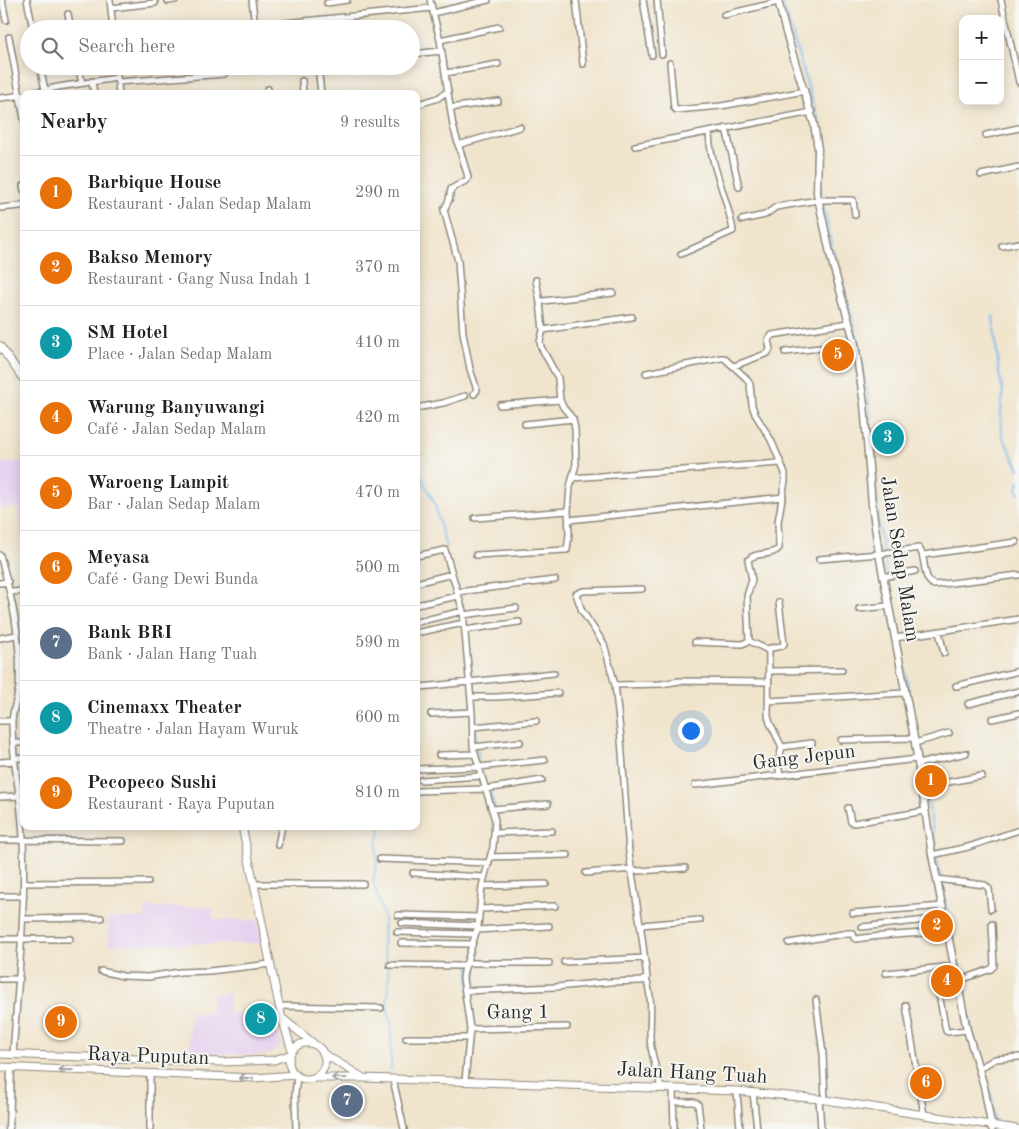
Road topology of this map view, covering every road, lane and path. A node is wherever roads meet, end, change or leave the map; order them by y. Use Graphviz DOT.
graph roads {
  1 [pos="2,0"];
  2 [pos="27,0"];
  3 [pos="110,0"];
  4 [pos="175,0"];
  5 [pos="252,0"];
  6 [pos="347,0"];
  7 [pos="430,0"];
  8 [pos="488,0"];
  9 [pos="576,0"];
  10 [pos="643,0"];
  11 [pos="657,0"];
  12 [pos="1001,0"];
  13 [pos="168,1"];
  14 [pos="778,1"];
  15 [pos="327,3"];
  16 [pos="156,4"];
  17 [pos="111,8"];
  18 [pos="432,10"];
  19 [pos="68,14"];
  20 [pos="724,15"];
  21 [pos="6,20"];
  22 [pos="31,20"];
  23 [pos="69,20"];
  24 [pos="112,20"];
  25 [pos="254,20"];
  26 [pos="323,20"];
  27 [pos="498,27"];
  28 [pos="9,36"];
  29 [pos="440,40"];
  30 [pos="442,51"];
  31 [pos="420,53"];
  32 [pos="662,54"];
  33 [pos="652,55"];
  34 [pos="670,63"];
  35 [pos="498,64"];
  36 [pos="583,64"];
  37 [pos="446,73"];
  38 [pos="42,75"];
  39 [pos="80,75"];
  40 [pos="117,75"];
  41 [pos="206,75"];
  42 [pos="319,75"];
  43 [pos="118,80"];
  44 [pos="92,81"];
  45 [pos="302,81"];
  46 [pos="1019,82"];
  47 [pos="82,83"];
  48 [pos="58,87"];
  49 [pos="21,90"];
  50 [pos="45,90"];
  51 [pos="58,90"];
  52 [pos="93,90"];
  53 [pos="119,90"];
  54 [pos="303,90"];
  55 [pos="321,90"];
  56 [pos="448,91"];
  57 [pos="805,91"];
  58 [pos="20,95"];
  59 [pos="0,98"];
  60 [pos="498,100"];
  61 [pos="420,104"];
  62 [pos="450,108"];
  63 [pos="812,112"];
  64 [pos="520,127"];
  65 [pos="726,128"];
  66 [pos="1019,128"];
  67 [pos="709,132"];
  68 [pos="986,135"];
  69 [pos="458,145"];
  70 [pos="634,146"];
  71 [pos="1019,167"];
  72 [pos="981,175"];
  73 [pos="739,187"];
  74 [pos="822,200"];
  75 [pos="20,206"];
  76 [pos="0,208"];
  77 [pos="855,215"];
  78 [pos="742,220"];
  79 [pos="1019,243"];
  80 [pos="1002,246"];
  81 [pos="682,254"];
  82 [pos="536,280"];
  83 [pos="613,293"];
  84 [pos="540,303"];
  85 [pos="632,318"];
  86 [pos="849,323"];
  87 [pos="543,330"];
  88 [pos="855,344"];
  89 [pos="0,346"];
  90 [pos="785,352"];
  91 [pos="734,366"];
  92 [pos="646,373"];
  93 [pos="20,374"];
  94 [pos="474,394"];
  95 [pos="465,396"];
  96 [pos="560,400"];
  97 [pos="500,405"];
  98 [pos="420,407"];
  99 [pos="573,419"];
  100 [pos="525,424"];
  101 [pos="780,463"];
  102 [pos="572,478"];
  103 [pos="783,497"];
  104 [pos="568,511"];
  105 [pos="474,518"];
  106 [pos="569,520"];
  107 [pos="1016,542"];
  108 [pos="882,553"];
  109 [pos="923,554"];
  110 [pos="420,555"];
  111 [pos="476,555"];
  112 [pos="0,556"];
  113 [pos="819,559"];
  114 [pos="914,571"];
  115 [pos="452,574"];
  116 [pos="1019,575"];
  117 [pos="886,576"];
  118 [pos="555,580"];
  119 [pos="8,582"];
  120 [pos="420,582"];
  121 [pos="0,583"];
  122 [pos="642,590"];
  123 [pos="20,591"];
  124 [pos="10,592"];
  125 [pos="458,594"];
  126 [pos="779,602"];
  127 [pos="420,604"];
  128 [pos="888,606"];
  129 [pos="516,608"];
  130 [pos="859,609"];
  131 [pos="463,613"];
  132 [pos="1019,619"];
  133 [pos="420,621"];
  134 [pos="519,622"];
  135 [pos="464,624"];
  136 [pos="465,630"];
  137 [pos="420,632"];
  138 [pos="939,632"];
  139 [pos="17,635"];
  140 [pos="898,637"];
  141 [pos="0,638"];
  142 [pos="749,641"];
  143 [pos="695,642"];
  144 [pos="766,649"];
  145 [pos="944,653"];
  146 [pos="842,670"];
  147 [pos="1019,670"];
  148 [pos="769,671"];
  149 [pos="554,673"];
  150 [pos="768,682"];
  151 [pos="469,683"];
  152 [pos="615,685"];
  153 [pos="956,686"];
  154 [pos="420,688"];
  155 [pos="1019,692"];
  156 [pos="558,693"];
  157 [pos="904,693"];
  158 [pos="470,697"];
  159 [pos="768,701"];
  160 [pos="968,704"];
  161 [pos="472,712"];
  162 [pos="1019,713"];
  163 [pos="431,714"];
  164 [pos="992,719"];
  165 [pos="0,721"];
  166 [pos="12,721"];
  167 [pos="536,721"];
  168 [pos="473,727"];
  169 [pos="949,733"];
  170 [pos="841,740"];
  171 [pos="916,741"];
  172 [pos="520,742"];
  173 [pos="13,743"];
  174 [pos="20,743"];
  175 [pos="812,743"];
  176 [pos="473,747"];
  177 [pos="782,747"];
  178 [pos="966,753"];
  179 [pos="475,754"];
  180 [pos="439,755"];
  181 [pos="20,759"];
  182 [pos="15,760"];
  183 [pos="545,760"];
  184 [pos="0,762"];
  185 [pos="920,762"];
  186 [pos="479,767"];
  187 [pos="420,769"];
  188 [pos="481,776"];
  189 [pos="780,776"];
  190 [pos="982,776"];
  191 [pos="422,780"];
  192 [pos="542,780"];
  193 [pos="695,785"];
  194 [pos="925,787"];
  195 [pos="486,789"];
  196 [pos="420,791"];
  197 [pos="19,796"];
  198 [pos="0,797"];
  199 [pos="548,804"];
  200 [pos="20,807"];
  201 [pos="848,808"];
  202 [pos="493,809"];
  203 [pos="924,811"];
  204 [pos="22,830"];
  205 [pos="243,830"];
  206 [pos="281,830"];
  207 [pos="1019,830"];
  208 [pos="552,831"];
  209 [pos="495,833"];
  210 [pos="0,840"];
  211 [pos="23,840"];
  212 [pos="123,841"];
  213 [pos="278,845"];
  214 [pos="568,855"];
  215 [pos="935,855"];
  216 [pos="380,859"];
  217 [pos="489,860"];
  218 [pos="685,868"];
  219 [pos="633,869"];
  220 [pos="413,873"];
  221 [pos="586,873"];
  222 [pos="483,877"];
  223 [pos="941,880"];
  224 [pos="148,882"];
  225 [pos="24,883"];
  226 [pos="254,884"];
  227 [pos="363,884"];
  228 [pos="546,884"];
  229 [pos="482,886"];
  230 [pos="0,896"];
  231 [pos="24,896"];
  232 [pos="554,906"];
  233 [pos="943,906"];
  234 [pos="480,909"];
  235 [pos="991,909"];
  236 [pos="853,913"];
  237 [pos="398,915"];
  238 [pos="479,917"];
  239 [pos="101,918"];
  240 [pos="945,918"];
  241 [pos="23,919"];
  242 [pos="700,920"];
  243 [pos="402,923"];
  244 [pos="641,924"];
  245 [pos="992,924"];
  246 [pos="549,926"];
  247 [pos="862,927"];
  248 [pos="477,930"];
  249 [pos="948,930"];
  250 [pos="397,932"];
  251 [pos="0,939"];
  252 [pos="23,939"];
  253 [pos="70,939"];
  254 [pos="401,943"];
  255 [pos="790,943"];
  256 [pos="472,944"];
  257 [pos="645,958"];
  258 [pos="564,962"];
  259 [pos="467,963"];
  260 [pos="548,963"];
  261 [pos="271,964"];
  262 [pos="390,965"];
  263 [pos="955,966"];
  264 [pos="101,971"];
  265 [pos="886,973"];
  266 [pos="0,979"];
  267 [pos="20,979"];
  268 [pos="646,979"];
  269 [pos="961,980"];
  270 [pos="938,989"];
  271 [pos="465,991"];
  272 [pos="816,1000"];
  273 [pos="906,1005"];
  274 [pos="279,1006"];
  275 [pos="381,1008"];
  276 [pos="282,1018"];
  277 [pos="567,1027"];
  278 [pos="470,1029"];
  279 [pos="967,1030"];
  280 [pos="406,1038"];
  281 [pos="469,1038"];
  282 [pos="315,1045"];
  283 [pos="291,1053"];
  284 [pos="0,1054"];
  285 [pos="13,1054"];
  286 [pos="324,1054"];
  287 [pos="1019,1057"];
  288 [pos="0,1067"];
  289 [pos="982,1067"];
  290 [pos="11,1068"];
  291 [pos="150,1073"];
  292 [pos="297,1077"];
  293 [pos="315,1078"];
  294 [pos="363,1078"];
  295 [pos="393,1079"];
  296 [pos="465,1081"];
  297 [pos="661,1088"];
  298 [pos="673,1089"];
  299 [pos="737,1091"];
  300 [pos="753,1093"];
  301 [pos="822,1099"];
  302 [pos="673,1102"];
  303 [pos="924,1115"];
  304 [pos="992,1127"];
  305 [pos="9,1129"];
  306 [pos="150,1129"];
  307 [pos="296,1129"];
  308 [pos="404,1129"];
  309 [pos="674,1129"];
  310 [pos="701,1129"];
  311 [pos="740,1129"];
  312 [pos="757,1129"];
  313 [pos="821,1129"];
  314 [pos="1017,1129"];
  1 -- 21 [label="street"];
  2 -- 22 [label="street"];
  3 -- 17 [label="street"];
  4 -- 13 [label="street"];
  5 -- 25 [label="street"];
  6 -- 15 [label="street"];
  7 -- 18 [label="street"];
  8 -- 18 [label="street"];
  9 -- 36 [label="street"];
  10 -- 33 [label="street"];
  11 -- 32 [label="street"];
  12 -- 46 [label="street"];
  14 -- 20 [label="street"];
  14 -- 57 [label="street, Jalan Sedap Malam"];
  16 -- 17 [label="street"];
  17 -- 24 [label="street"];
  18 -- 26 [label="street"];
  18 -- 29 [label="street"];
  19 -- 23 [label="street"];
  27 -- 29 [label="street"];
  28 -- 49 [label="street"];
  29 -- 30 [label="street"];
  30 -- 31 [label="street"];
  30 -- 37 [label="street"];
  34 -- 57 [label="street"];
  35 -- 37 [label="street"];
  37 -- 56 [label="street"];
  38 -- 50 [label="street"];
  39 -- 47 [label="street"];
  40 -- 43 [label="street"];
  41 -- 43 [label="street"];
  42 -- 55 [label="street"];
  43 -- 44 [label="street"];
  43 -- 53 [label="street"];
  44 -- 47 [label="street"];
  44 -- 52 [label="street"];
  45 -- 54 [label="street"];
  47 -- 48 [label="street"];
  48 -- 50 [label="street"];
  48 -- 51 [label="street"];
  56 -- 61 [label="street"];
  56 -- 62 [label="street"];
  57 -- 63 [label="street, Jalan Sedap Malam"];
  58 -- 59 [label="street"];
  60 -- 62 [label="street"];
  62 -- 69 [label="street"];
  63 -- 65 [label="street"];
  63 -- 74 [label="street, Jalan Sedap Malam"];
  64 -- 69 [label="street"];
  65 -- 67 [label="street"];
  65 -- 73 [label="street"];
  66 -- 68 [label="street"];
  67 -- 70 [label="street"];
  67 -- 81 [label="street"];
  69 -- 94 [label="street"];
  71 -- 72 [label="street"];
  74 -- 77 [label="street"];
  74 -- 78 [label="street"];
  74 -- 86 [label="street, Jalan Sedap Malam"];
  75 -- 76 [label="street"];
  79 -- 80 [label="street"];
  82 -- 84 [label="street"];
  83 -- 84 [label="street"];
  84 -- 87 [label="street"];
  85 -- 87 [label="street"];
  86 -- 88 [label="street, Jalan Sedap Malam"];
  86 -- 91 [label="street"];
  87 -- 96 [label="street"];
  88 -- 90 [label="street"];
  88 -- 108 [label="street, Jalan Sedap Malam"];
  89 -- 93 [label="main road"];
  91 -- 92 [label="street"];
  91 -- 101 [label="street"];
  95 -- 98 [label="street"];
  96 -- 97 [label="street"];
  96 -- 99 [label="street"];
  99 -- 100 [label="street"];
  99 -- 102 [label="street"];
  101 -- 102 [label="street"];
  101 -- 103 [label="street"];
  102 -- 104 [label="street"];
  103 -- 106 [label="street"];
  103 -- 142 [label="street"];
  104 -- 105 [label="street"];
  104 -- 106 [label="street"];
  106 -- 111 [label="street"];
  107 -- 109 [label="street"];
  108 -- 109 [label="street"];
  108 -- 113 [label="street"];
  108 -- 117 [label="street, Jalan Sedap Malam"];
  109 -- 116 [label="street"];
  110 -- 115 [label="street"];
  112 -- 119 [label="street"];
  114 -- 117 [label="street"];
  115 -- 120 [label="street"];
  115 -- 125 [label="street"];
  117 -- 128 [label="street, Jalan Sedap Malam"];
  118 -- 125 [label="street"];
  119 -- 121 [label="street"];
  119 -- 124 [label="street"];
  122 -- 152 [label="street"];
  123 -- 124 [label="street"];
  124 -- 139 [label="street"];
  125 -- 127 [label="street"];
  125 -- 131 [label="street"];
  126 -- 144 [label="street"];
  128 -- 130 [label="street"];
  128 -- 140 [label="street, Jalan Sedap Malam"];
  129 -- 131 [label="street"];
  131 -- 133 [label="street"];
  131 -- 135 [label="street"];
  132 -- 138 [label="street"];
  134 -- 136 [label="street"];
  135 -- 136 [label="street"];
  135 -- 137 [label="street"];
  136 -- 151 [label="street"];
  138 -- 140 [label="street"];
  138 -- 145 [label="street"];
  139 -- 141 [label="street"];
  139 -- 166 [label="street"];
  140 -- 157 [label="street, Jalan Sedap Malam"];
  142 -- 143 [label="street"];
  142 -- 144 [label="street"];
  144 -- 148 [label="street"];
  146 -- 148 [label="street"];
  147 -- 153 [label="street"];
  148 -- 150 [label="street"];
  149 -- 151 [label="street"];
  150 -- 152 [label="street"];
  150 -- 159 [label="street"];
  151 -- 154 [label="street"];
  151 -- 158 [label="street"];
  152 -- 219 [label="street"];
  155 -- 160 [label="street"];
  156 -- 158 [label="street"];
  157 -- 159 [label="street"];
  157 -- 171 [label="street, Jalan Sedap Malam"];
  158 -- 161 [label="street"];
  159 -- 177 [label="street"];
  161 -- 163 [label="street"];
  161 -- 168 [label="street"];
  162 -- 164 [label="street"];
  165 -- 166 [label="street"];
  166 -- 173 [label="street"];
  167 -- 168 [label="street"];
  168 -- 176 [label="street"];
  169 -- 171 [label="street, Gang Jepun"];
  170 -- 171 [label="street, Gang Jepun"];
  171 -- 185 [label="street, Jalan Sedap Malam"];
  172 -- 176 [label="street"];
  173 -- 174 [label="street"];
  173 -- 182 [label="street"];
  175 -- 177 [label="street"];
  176 -- 179 [label="street"];
  177 -- 189 [label="street"];
  178 -- 185 [label="street, Gang Jepun"];
  179 -- 180 [label="street"];
  179 -- 186 [label="street"];
  181 -- 182 [label="street"];
  182 -- 184 [label="street"];
  182 -- 197 [label="street"];
  183 -- 186 [label="street"];
  185 -- 189 [label="street, Gang Jepun"];
  185 -- 194 [label="street, Jalan Sedap Malam"];
  186 -- 187 [label="street"];
  186 -- 188 [label="street"];
  188 -- 191 [label="street"];
  188 -- 195 [label="street"];
  189 -- 193 [label="street, Gang Jepun"];
  190 -- 194 [label="street"];
  192 -- 195 [label="street"];
  194 -- 203 [label="street, Jalan Sedap Malam"];
  195 -- 196 [label="street"];
  195 -- 202 [label="street"];
  197 -- 198 [label="street"];
  197 -- 200 [label="street"];
  199 -- 202 [label="street"];
  201 -- 203 [label="street"];
  202 -- 209 [label="street"];
  203 -- 215 [label="street, Jalan Sedap Malam"];
  204 -- 211 [label="street"];
  205 -- 226 [label="main road"];
  206 -- 213 [label="street"];
  207 -- 215 [label="street"];
  208 -- 209 [label="street"];
  209 -- 217 [label="street"];
  210 -- 211 [label="street"];
  211 -- 212 [label="street"];
  211 -- 225 [label="street"];
  214 -- 217 [label="street"];
  215 -- 223 [label="street, Jalan Sedap Malam"];
  216 -- 217 [label="street"];
  217 -- 222 [label="street"];
  218 -- 219 [label="street"];
  219 -- 221 [label="street"];
  219 -- 244 [label="street"];
  220 -- 222 [label="street"];
  222 -- 229 [label="street"];
  223 -- 233 [label="street, Jalan Sedap Malam"];
  223 -- 235 [label="street"];
  224 -- 225 [label="street"];
  225 -- 231 [label="street"];
  226 -- 227 [label="street"];
  226 -- 261 [label="main road"];
  228 -- 229 [label="street"];
  229 -- 234 [label="street"];
  230 -- 231 [label="street"];
  231 -- 241 [label="street"];
  232 -- 234 [label="street"];
  233 -- 236 [label="street"];
  233 -- 240 [label="street, Jalan Sedap Malam"];
  234 -- 238 [label="street"];
  237 -- 238 [label="street"];
  238 -- 248 [label="street"];
  239 -- 241 [label="street"];
  240 -- 247 [label="street"];
  240 -- 249 [label="street, Jalan Sedap Malam"];
  241 -- 252 [label="street"];
  242 -- 244 [label="street"];
  243 -- 248 [label="street"];
  244 -- 257 [label="street"];
  245 -- 269 [label="street"];
  246 -- 248 [label="street"];
  248 -- 250 [label="street"];
  248 -- 256 [label="street"];
  249 -- 255 [label="street"];
  249 -- 263 [label="street, Jalan Sedap Malam"];
  251 -- 252 [label="street"];
  252 -- 253 [label="street"];
  252 -- 267 [label="street"];
  254 -- 256 [label="street"];
  256 -- 259 [label="street"];
  257 -- 258 [label="street"];
  257 -- 268 [label="street"];
  259 -- 260 [label="street"];
  259 -- 262 [label="street"];
  259 -- 271 [label="street"];
  261 -- 264 [label="street"];
  261 -- 274 [label="main road"];
  263 -- 265 [label="street"];
  263 -- 269 [label="street, Jalan Sedap Malam"];
  266 -- 267 [label="street"];
  267 -- 285 [label="street"];
  268 -- 271 [label="street"];
  268 -- 297 [label="street"];
  269 -- 279 [label="street, Jalan Sedap Malam"];
  270 -- 279 [label="street"];
  271 -- 278 [label="street"];
  272 -- 301 [label="street"];
  273 -- 303 [label="street"];
  274 -- 275 [label="street"];
  274 -- 276 [label="main road"];
  276 -- 282 [label="main road"];
  276 -- 283 [label="main road"];
  277 -- 278 [label="street, Gang 1"];
  278 -- 281 [label="street"];
  279 -- 289 [label="street, Jalan Sedap Malam"];
  280 -- 281 [label="street"];
  281 -- 296 [label="street"];
  282 -- 283 [label="main road"];
  282 -- 286 [label="main road"];
  283 -- 285 [label="main road, Raya Puputan"];
  283 -- 292 [label="main road"];
  284 -- 285 [label="main road, Raya Puputan"];
  286 -- 293 [label="main road"];
  286 -- 294 [label="main road, Jalan Hang Tuah"];
  287 -- 289 [label="street"];
  288 -- 290 [label="main road, Raya Puputan"];
  289 -- 304 [label="street, Jalan Sedap Malam"];
  291 -- 290 [label="main road, Raya Puputan, one-way"];
  290 -- 305 [label="street"];
  292 -- 291 [label="main road, Raya Puputan, one-way"];
  291 -- 306 [label="street"];
  292 -- 293 [label="main road"];
  292 -- 307 [label="street"];
  294 -- 293 [label="main road, Jalan Hang Tuah, one-way"];
  294 -- 295 [label="main road, Jalan Hang Tuah"];
  295 -- 296 [label="main road, Jalan Hang Tuah"];
  295 -- 308 [label="street"];
  296 -- 297 [label="main road, Jalan Hang Tuah"];
  297 -- 298 [label="main road, Jalan Hang Tuah"];
  298 -- 299 [label="main road, Jalan Hang Tuah"];
  298 -- 302 [label="street"];
  299 -- 300 [label="main road, Jalan Hang Tuah"];
  299 -- 311 [label="street"];
  300 -- 301 [label="main road, Jalan Hang Tuah"];
  300 -- 312 [label="street"];
  301 -- 303 [label="main road, Jalan Hang Tuah"];
  301 -- 313 [label="street"];
  302 -- 309 [label="street"];
  302 -- 310 [label="street"];
  303 -- 304 [label="main road, Jalan Hang Tuah"];
  304 -- 314 [label="main road, Jalan Hang Tuah"];
}
